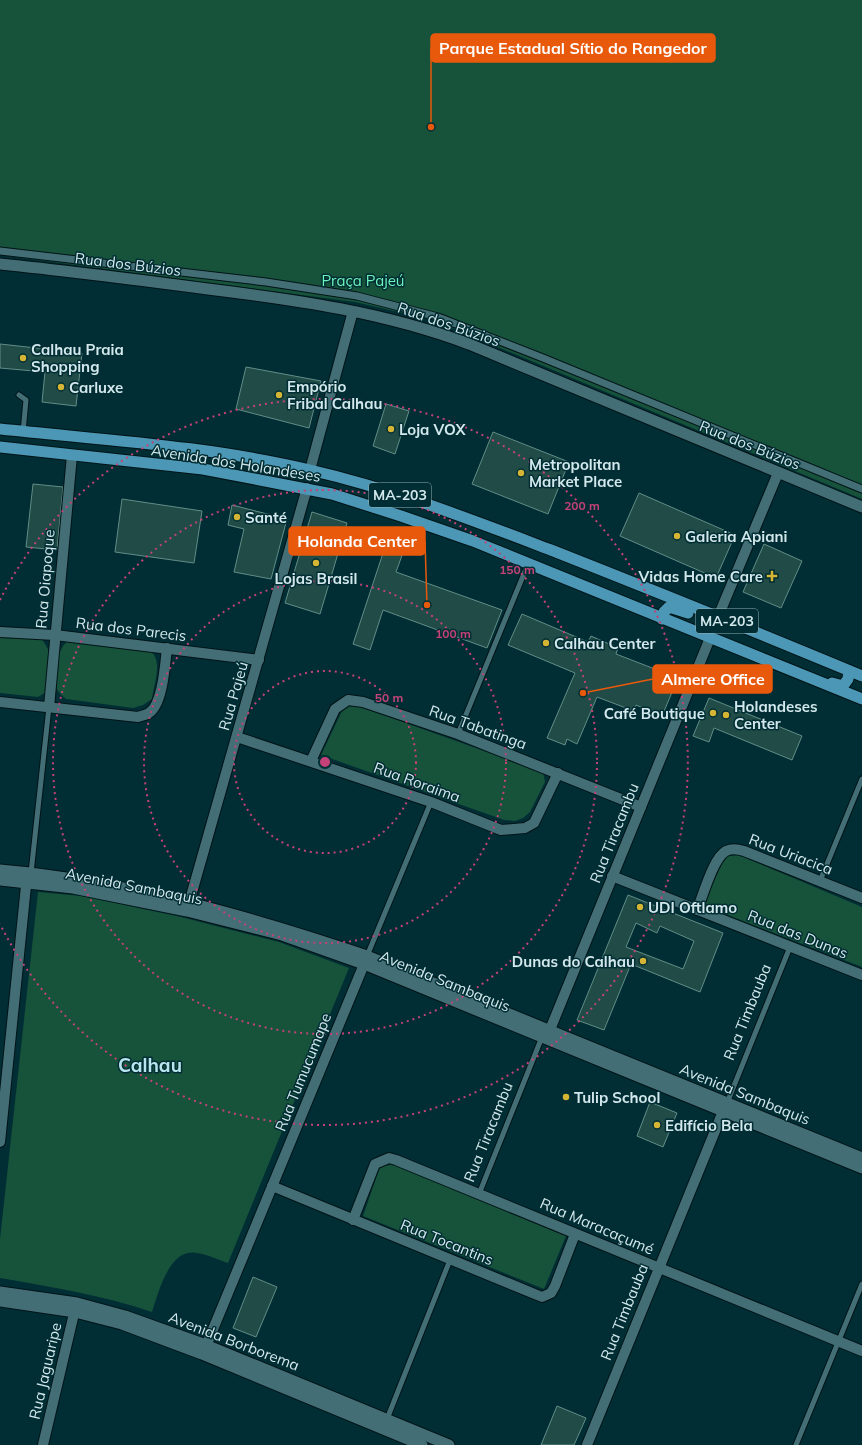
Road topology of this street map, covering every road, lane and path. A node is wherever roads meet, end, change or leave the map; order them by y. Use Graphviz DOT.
graph roads {
  1 [pos="0,251"];
  2 [pos="0,264"];
  3 [pos="353,311"];
  4 [pos="18,395"];
  5 [pos="0,429"];
  6 [pos="23,432"];
  7 [pos="0,447"];
  8 [pos="72,455"];
  9 [pos="310,470"];
  10 [pos="778,473"];
  11 [pos="307,488"];
  12 [pos="862,489"];
  13 [pos="862,507"];
  14 [pos="528,564"];
  15 [pos="718,617"];
  16 [pos="662,618"];
  17 [pos="0,632"];
  18 [pos="758,633"];
  19 [pos="55,635"];
  20 [pos="710,638"];
  21 [pos="167,648"];
  22 [pos="259,660"];
  23 [pos="770,662"];
  24 [pos="849,671"];
  25 [pos="862,676"];
  26 [pos="862,699"];
  27 [pos="0,702"];
  28 [pos="49,707"];
  29 [pos="458,734"];
  30 [pos="237,736"];
  31 [pos="311,761"];
  32 [pos="558,773"];
  33 [pos="862,779"];
  34 [pos="431,802"];
  35 [pos="641,807"];
  36 [pos="0,870"];
  37 [pos="28,876"];
  38 [pos="612,876"];
  39 [pos="0,880"];
  40 [pos="820,881"];
  41 [pos="862,898"];
  42 [pos="188,907"];
  43 [pos="697,910"];
  44 [pos="790,947"];
  45 [pos="366,960"];
  46 [pos="862,975"];
  47 [pos="546,1035"];
  48 [pos="5,1051"];
  49 [pos="725,1107"];
  50 [pos="0,1142"];
  51 [pos="862,1158"];
  52 [pos="862,1168"];
  53 [pos="272,1186"];
  54 [pos="479,1194"];
  55 [pos="353,1220"];
  56 [pos="575,1234"];
  57 [pos="450,1260"];
  58 [pos="658,1268"];
  59 [pos="862,1284"];
  60 [pos="0,1292"];
  61 [pos="0,1301"];
  62 [pos="76,1307"];
  63 [pos="838,1341"];
  64 [pos="204,1349"];
  65 [pos="862,1351"];
  66 [pos="387,1419"];
  67 [pos="43,1445"];
  68 [pos="422,1445"];
  69 [pos="449,1445"];
  70 [pos="587,1445"];
  71 [pos="796,1445"];
  1 -- 12 [label="street"];
  2 -- 3 [label="main road, Rua dos Búzios"];
  3 -- 9 [label="street"];
  3 -- 10 [label="main road, Rua dos Búzios"];
  4 -- 6 [label="lane"];
  5 -- 6 [label="main road, Avenida dos Holandeses / MA-203"];
  6 -- 9 [label="main road, Avenida dos Holandeses / MA-203"];
  7 -- 8 [label="main road, Avenida dos Holandeses / MA-203"];
  8 -- 11 [label="main road, Avenida dos Holandeses / MA-203"];
  8 -- 19 [label="street, Rua Oiapoque"];
  9 -- 15 [label="main road, Avenida dos Holandeses / MA-203"];
  10 -- 13 [label="main road, Rua dos Búzios"];
  10 -- 15 [label="street"];
  11 -- 14 [label="main road, Avenida dos Holandeses / MA-203"];
  11 -- 22 [label="street, Rua Pajeú"];
  14 -- 16 [label="main road, Avenida dos Holandeses / MA-203"];
  14 -- 29 [label="lane"];
  15 -- 18 [label="main road, Avenida dos Holandeses / MA-203"];
  16 -- 18 [label="main road"];
  16 -- 20 [label="main road, Avenida dos Holandeses / MA-203"];
  17 -- 19 [label="street, Rua dos Parecis"];
  18 -- 24 [label="main road, Avenida dos Holandeses / MA-203"];
  19 -- 21 [label="street, Rua dos Parecis"];
  19 -- 28 [label="street, Rua Oiapoque"];
  20 -- 23 [label="main road, Avenida dos Holandeses / MA-203"];
  20 -- 35 [label="street, Rua Tiracambu"];
  21 -- 22 [label="street, Rua dos Parecis"];
  21 -- 28 [label="street"];
  22 -- 30 [label="street, Rua Pajeú"];
  23 -- 24 [label="main road"];
  23 -- 26 [label="main road, Avenida dos Holandeses / MA-203"];
  24 -- 25 [label="main road, Avenida dos Holandeses / MA-203"];
  27 -- 28 [label="street"];
  28 -- 37 [label="lane"];
  29 -- 31 [label="street, Rua Tabatinga"];
  29 -- 32 [label="street, Rua Tabatinga"];
  30 -- 31 [label="street, Rua Roraima"];
  30 -- 42 [label="street, Rua Pajeú"];
  31 -- 34 [label="street, Rua Roraima"];
  32 -- 34 [label="street, Rua Roraima"];
  32 -- 35 [label="street, Rua Tabatinga"];
  33 -- 40 [label="lane"];
  34 -- 45 [label="lane, Rua Tumucumape"];
  35 -- 38 [label="street, Rua Tiracambu"];
  36 -- 37 [label="main road, Avenida Sambaquis"];
  37 -- 39 [label="main road, Avenida Sambaquis"];
  37 -- 42 [label="main road, Avenida Sambaquis"];
  37 -- 48 [label="street"];
  38 -- 43 [label="street, Rua das Dunas"];
  38 -- 47 [label="street, Rua Tiracambu"];
  40 -- 41 [label="street, Rua Uriacica"];
  40 -- 43 [label="street, Rua Uriacica"];
  42 -- 45 [label="main road, Avenida Sambaquis"];
  43 -- 44 [label="street, Rua das Dunas"];
  44 -- 46 [label="street, Rua das Dunas"];
  44 -- 49 [label="lane, Rua Timbauba"];
  45 -- 47 [label="main road, Avenida Sambaquis"];
  45 -- 53 [label="street, Rua Tumucumape"];
  47 -- 49 [label="main road, Avenida Sambaquis"];
  47 -- 54 [label="lane, Rua Tiracambu"];
  48 -- 50 [label="street"];
  49 -- 51 [label="main road, Avenida Sambaquis"];
  49 -- 52 [label="main road, Avenida Sambaquis"];
  49 -- 58 [label="street, Rua Timbauba"];
  53 -- 55 [label="street, Rua Tocantins"];
  53 -- 64 [label="street, Rua Tumucumape"];
  54 -- 55 [label="street, Rua Maracaçumé"];
  54 -- 56 [label="street, Rua Maracaçumé"];
  55 -- 57 [label="street, Rua Tocantins"];
  56 -- 57 [label="street, Rua Tocantins"];
  56 -- 58 [label="street, Rua Maracaçumé"];
  57 -- 66 [label="lane"];
  58 -- 63 [label="street, Rua Maracaçumé"];
  58 -- 70 [label="street, Rua Timbauba"];
  59 -- 63 [label="lane"];
  60 -- 62 [label="main road, Avenida Borborema"];
  61 -- 62 [label="main road, Avenida Borborema"];
  62 -- 64 [label="main road, Avenida Borborema"];
  62 -- 67 [label="street, Rua Jaguaripe"];
  63 -- 65 [label="street, Rua Maracaçumé"];
  63 -- 71 [label="lane"];
  64 -- 66 [label="main road, Avenida Borborema"];
  64 -- 68 [label="main road, Avenida Borborema"];
  66 -- 69 [label="main road, Avenida Borborema"];
}
